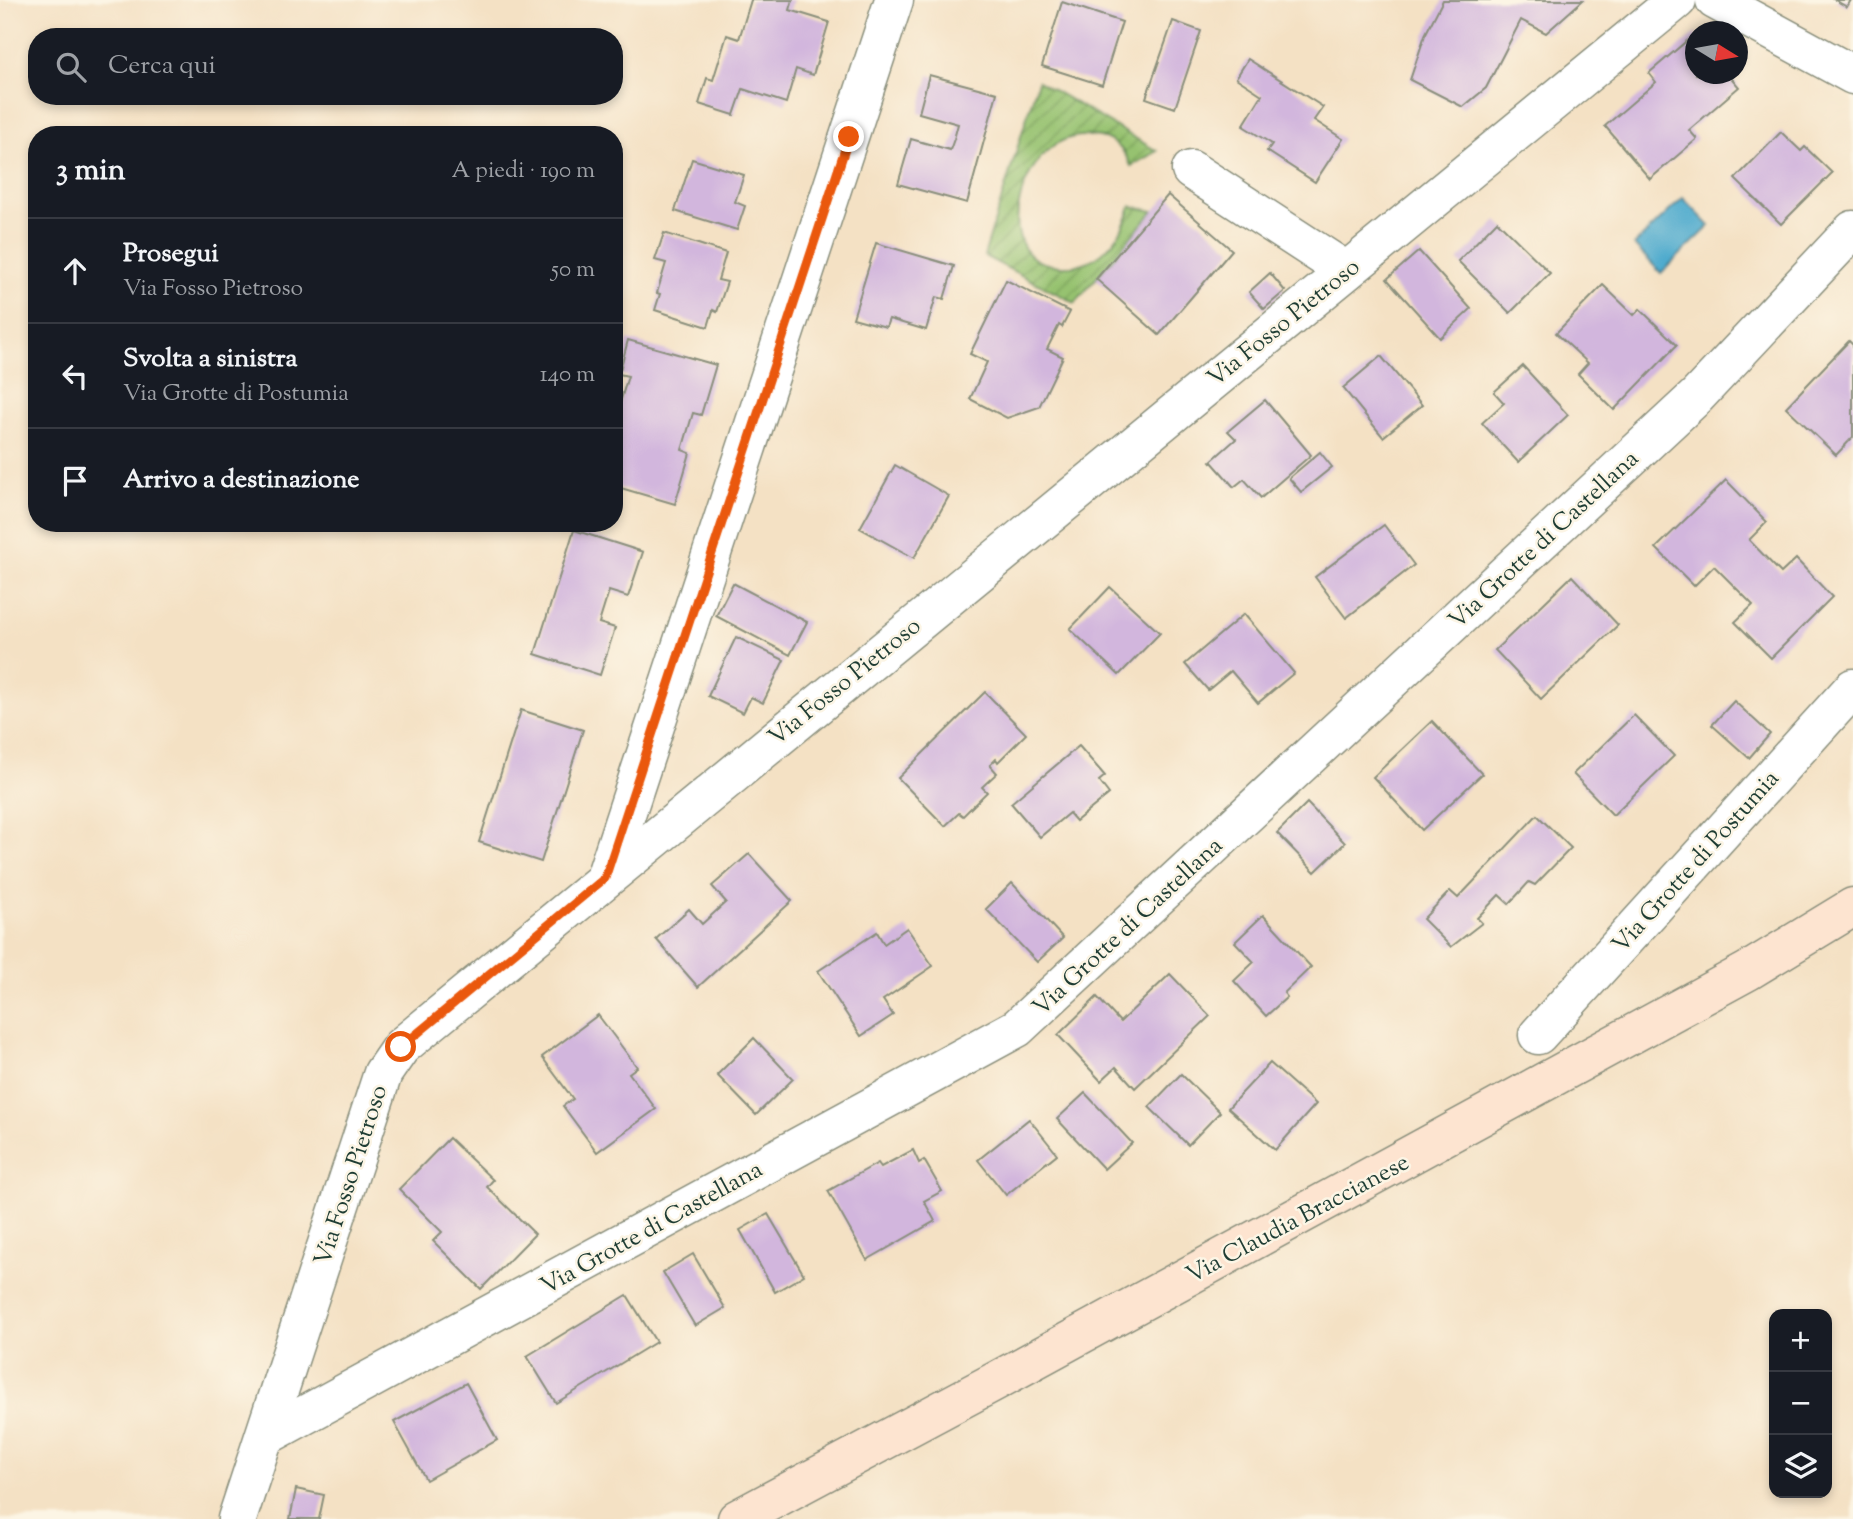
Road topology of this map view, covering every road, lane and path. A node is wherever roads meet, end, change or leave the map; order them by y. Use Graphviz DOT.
graph roads {
  1 [pos="894,0"];
  2 [pos="1677,0"];
  3 [pos="1715,0"];
  4 [pos="1853,75"];
  5 [pos="1191,170"];
  6 [pos="1853,230"];
  7 [pos="1346,271"];
  8 [pos="1853,688"];
  9 [pos="605,878"];
  10 [pos="1853,907"];
  11 [pos="1538,1035"];
  12 [pos="266,1436"];
  13 [pos="237,1519"];
  14 [pos="737,1519"];
  1 -- 9 [label="street"];
  2 -- 7 [label="street, Via Fosso Pietroso"];
  3 -- 4 [label="street"];
  5 -- 7 [label="street"];
  6 -- 12 [label="street, Via Grotte di Castellana"];
  7 -- 9 [label="street, Via Fosso Pietroso"];
  8 -- 11 [label="street, Via Grotte di Postumia"];
  9 -- 12 [label="street, Via Fosso Pietroso"];
  10 -- 14 [label="main road, Via Claudia Braccianese"];
  12 -- 13 [label="street, Via Fosso Pietroso"];
}
